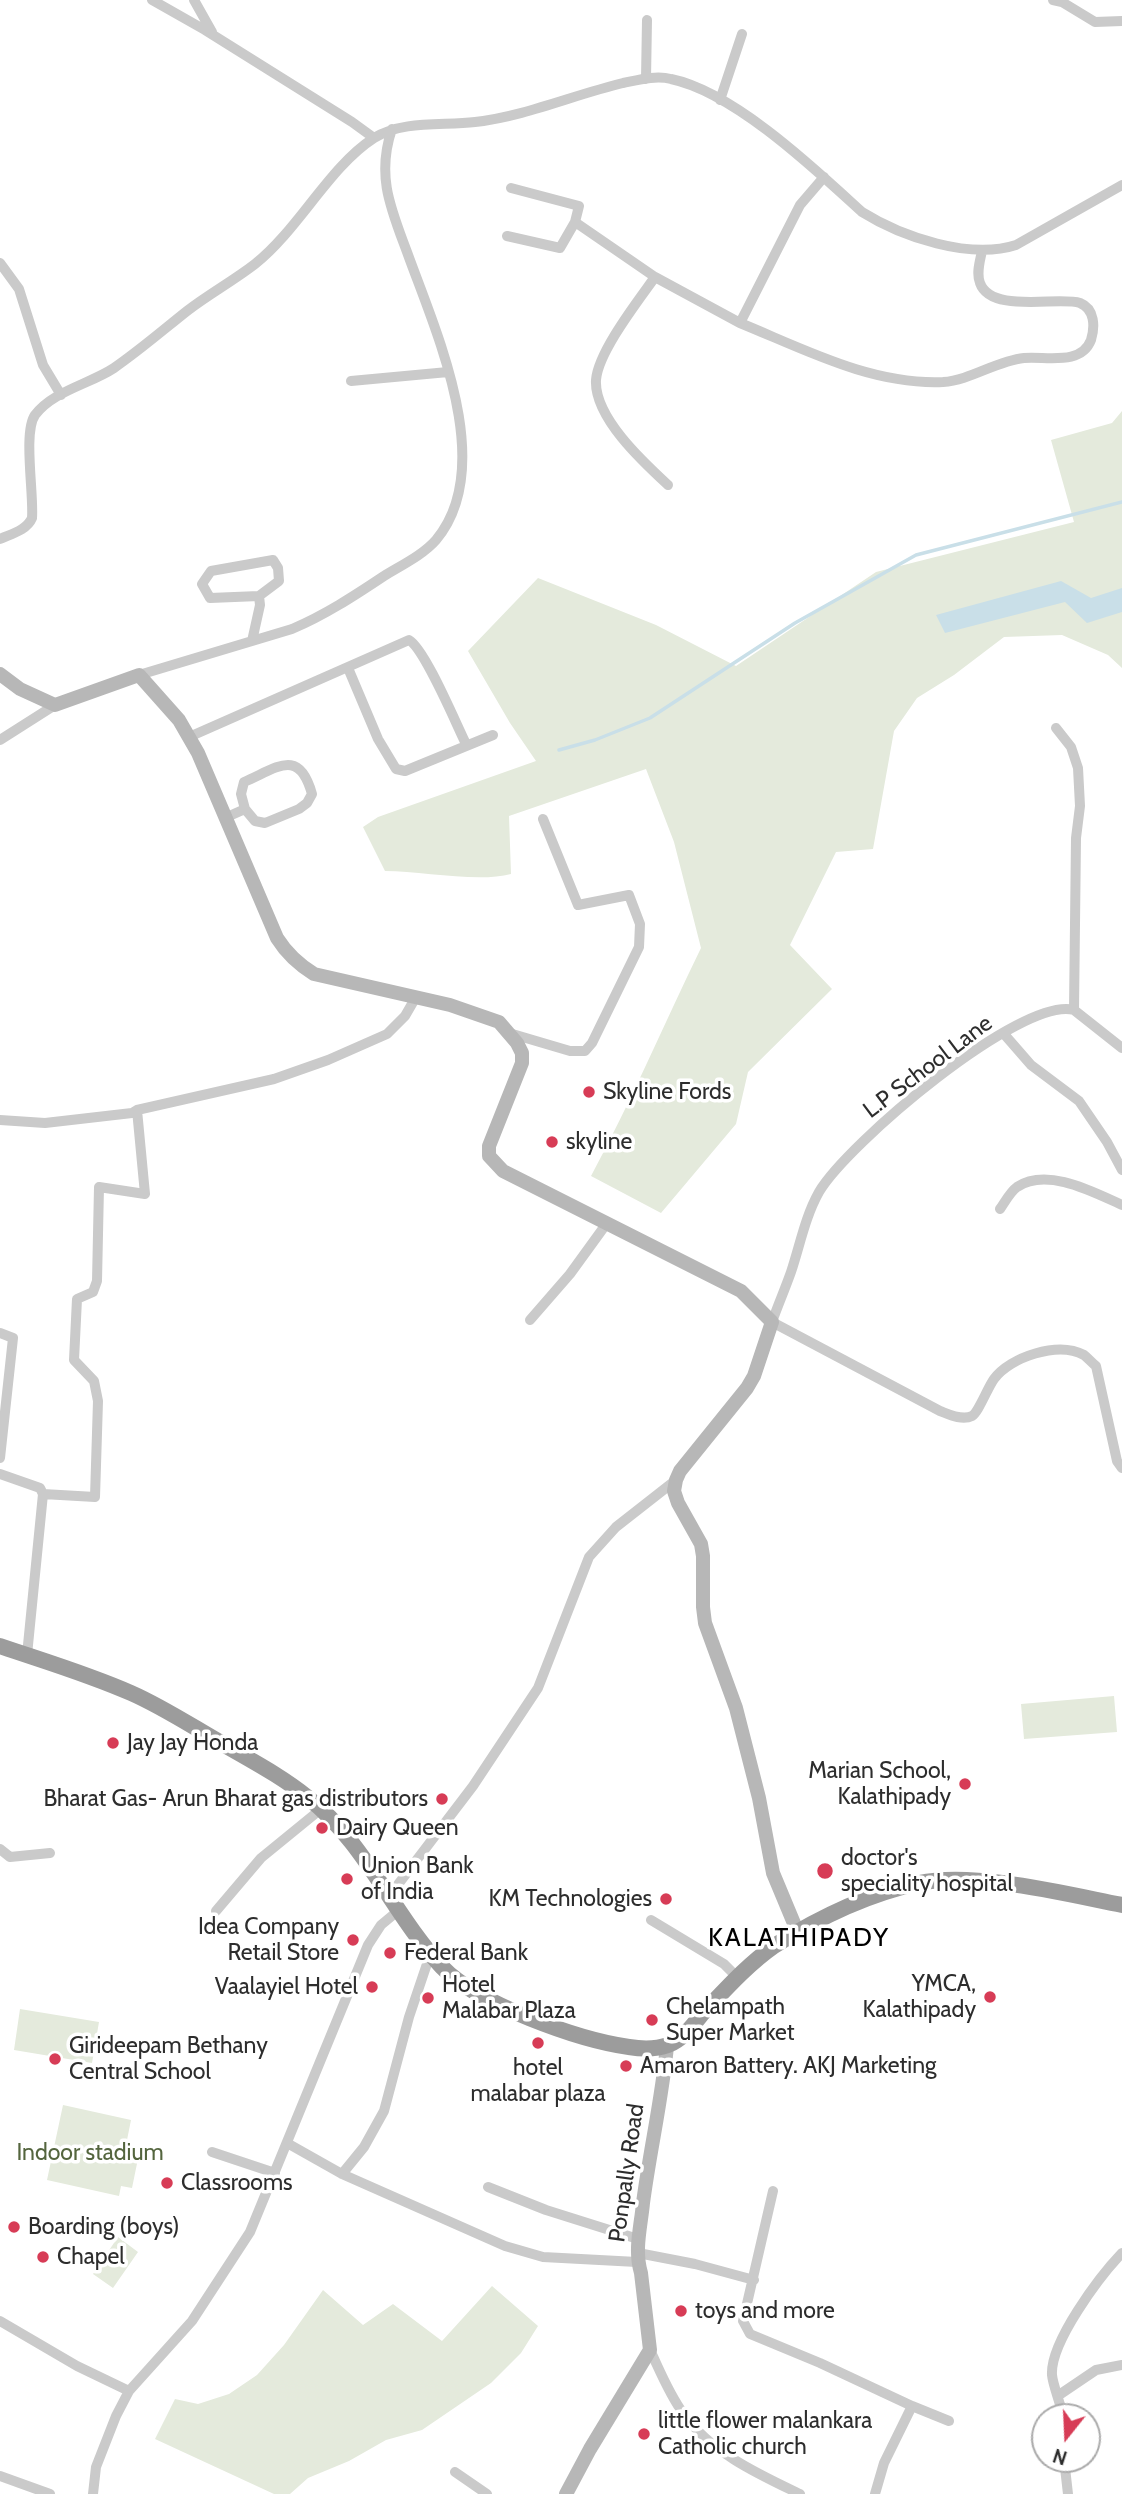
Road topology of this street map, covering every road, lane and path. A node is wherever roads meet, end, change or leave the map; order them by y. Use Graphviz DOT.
graph roads {
  1 [pos="152,0"];
  2 [pos="194,0"];
  3 [pos="1053,0"];
  4 [pos="647,20"];
  5 [pos="1122,21"];
  6 [pos="742,34"];
  7 [pos="214,36"];
  8 [pos="646,79"];
  9 [pos="720,100"];
  10 [pos="392,130"];
  11 [pos="374,138"];
  12 [pos="824,177"];
  13 [pos="1122,185"];
  14 [pos="511,188"];
  15 [pos="575,222"];
  16 [pos="507,236"];
  17 [pos="982,251"];
  18 [pos="0,263"];
  19 [pos="655,277"];
  20 [pos="740,323"];
  21 [pos="448,372"];
  22 [pos="351,381"];
  23 [pos="61,395"];
  24 [pos="668,485"];
  25 [pos="0,539"];
  26 [pos="259,596"];
  27 [pos="252,641"];
  28 [pos="348,668"];
  29 [pos="0,674"];
  30 [pos="139,675"];
  31 [pos="55,705"];
  32 [pos="1056,728"];
  33 [pos="492,735"];
  34 [pos="189,737"];
  35 [pos="0,740"];
  36 [pos="466,744"];
  37 [pos="246,810"];
  38 [pos="227,817"];
  39 [pos="543,819"];
  40 [pos="416,997"];
  41 [pos="1074,1010"];
  42 [pos="508,1033"];
  43 [pos="1004,1034"];
  44 [pos="1122,1048"];
  45 [pos="137,1110"];
  46 [pos="0,1120"];
  47 [pos="1122,1170"];
  48 [pos="1122,1205"];
  49 [pos="1000,1209"];
  50 [pos="607,1223"];
  51 [pos="530,1320"];
  52 [pos="772,1322"];
  53 [pos="0,1333"];
  54 [pos="0,1458"];
  55 [pos="1122,1468"];
  56 [pos="0,1474"];
  57 [pos="676,1480"];
  58 [pos="43,1494"];
  59 [pos="0,1646"];
  60 [pos="27,1655"];
  61 [pos="321,1809"];
  62 [pos="0,1849"];
  63 [pos="50,1853"];
  64 [pos="390,1895"];
  65 [pos="1122,1905"];
  66 [pos="399,1910"];
  67 [pos="216,1911"];
  68 [pos="651,1920"];
  69 [pos="798,1933"];
  70 [pos="431,1952"];
  71 [pos="737,1977"];
  72 [pos="667,2046"];
  73 [pos="287,2143"];
  74 [pos="212,2152"];
  75 [pos="275,2173"];
  76 [pos="342,2174"];
  77 [pos="488,2187"];
  78 [pos="773,2191"];
  79 [pos="638,2251"];
  80 [pos="1122,2253"];
  81 [pos="754,2280"];
  82 [pos="0,2321"];
  83 [pos="649,2350"];
  84 [pos="1122,2365"];
  85 [pos="130,2391"];
  86 [pos="1059,2395"];
  87 [pos="1060,2403"];
  88 [pos="912,2406"];
  89 [pos="949,2421"];
  90 [pos="455,2472"];
  91 [pos="1066,2473"];
  92 [pos="0,2476"];
  93 [pos="50,2494"];
  94 [pos="93,2494"];
  95 [pos="487,2494"];
  96 [pos="566,2494"];
  97 [pos="800,2494"];
  98 [pos="874,2494"];
  99 [pos="1068,2494"];
  1 -- 7 [label="street"];
  2 -- 7 [label="street"];
  3 -- 5 [label="street"];
  4 -- 8 [label="street"];
  6 -- 9 [label="street"];
  7 -- 11 [label="street"];
  8 -- 9 [label="street"];
  8 -- 10 [label="street"];
  9 -- 12 [label="street"];
  10 -- 11 [label="street"];
  10 -- 21 [label="street"];
  11 -- 23 [label="street"];
  12 -- 17 [label="street"];
  12 -- 20 [label="street"];
  13 -- 17 [label="street"];
  14 -- 15 [label="street"];
  15 -- 16 [label="street"];
  15 -- 19 [label="street"];
  17 -- 20 [label="street"];
  18 -- 23 [label="street"];
  19 -- 20 [label="street"];
  19 -- 24 [label="street"];
  21 -- 22 [label="street"];
  21 -- 27 [label="street"];
  23 -- 25 [label="street"];
  26 -- 26 [label="street"];
  26 -- 27 [label="street"];
  27 -- 30 [label="street"];
  28 -- 34 [label="street"];
  28 -- 36 [label="street"];
  28 -- 36 [label="street"];
  29 -- 31 [label="main road"];
  30 -- 31 [label="main road"];
  30 -- 34 [label="main road"];
  31 -- 35 [label="street"];
  32 -- 41 [label="street"];
  33 -- 36 [label="street"];
  34 -- 38 [label="main road"];
  37 -- 37 [label="street"];
  37 -- 38 [label="street"];
  38 -- 40 [label="main road"];
  39 -- 42 [label="street"];
  40 -- 42 [label="main road"];
  40 -- 45 [label="street"];
  41 -- 43 [label="street, L.P School Lane"];
  41 -- 44 [label="street"];
  42 -- 50 [label="main road"];
  43 -- 47 [label="street"];
  43 -- 52 [label="street, L.P School Lane"];
  45 -- 46 [label="street"];
  45 -- 58 [label="street"];
  48 -- 49 [label="street"];
  50 -- 51 [label="street"];
  50 -- 52 [label="main road"];
  52 -- 55 [label="street"];
  52 -- 57 [label="main road"];
  53 -- 54 [label="street"];
  56 -- 58 [label="street"];
  57 -- 64 [label="street"];
  57 -- 69 [label="main road"];
  58 -- 60 [label="street"];
  59 -- 60 [label="highway"];
  60 -- 61 [label="highway"];
  61 -- 64 [label="highway"];
  61 -- 67 [label="street"];
  62 -- 63 [label="street"];
  64 -- 66 [label="highway"];
  65 -- 69 [label="highway"];
  66 -- 70 [label="highway"];
  66 -- 73 [label="street"];
  68 -- 71 [label="street"];
  69 -- 71 [label="highway"];
  70 -- 72 [label="highway"];
  70 -- 76 [label="street"];
  71 -- 72 [label="highway"];
  72 -- 79 [label="main road, Ponpally Road"];
  73 -- 75 [label="street"];
  73 -- 76 [label="street"];
  74 -- 75 [label="street"];
  75 -- 85 [label="street"];
  76 -- 79 [label="street"];
  77 -- 79 [label="street"];
  78 -- 81 [label="street"];
  79 -- 81 [label="street"];
  79 -- 83 [label="main road, Ponpally Road"];
  80 -- 86 [label="street"];
  81 -- 88 [label="street"];
  82 -- 85 [label="street"];
  83 -- 96 [label="main road"];
  83 -- 97 [label="street"];
  84 -- 86 [label="street"];
  85 -- 94 [label="street"];
  86 -- 87 [label="street"];
  88 -- 89 [label="street"];
  88 -- 98 [label="street"];
  90 -- 95 [label="street"];
  91 -- 99 [label="street"];
  92 -- 93 [label="street"];
}
